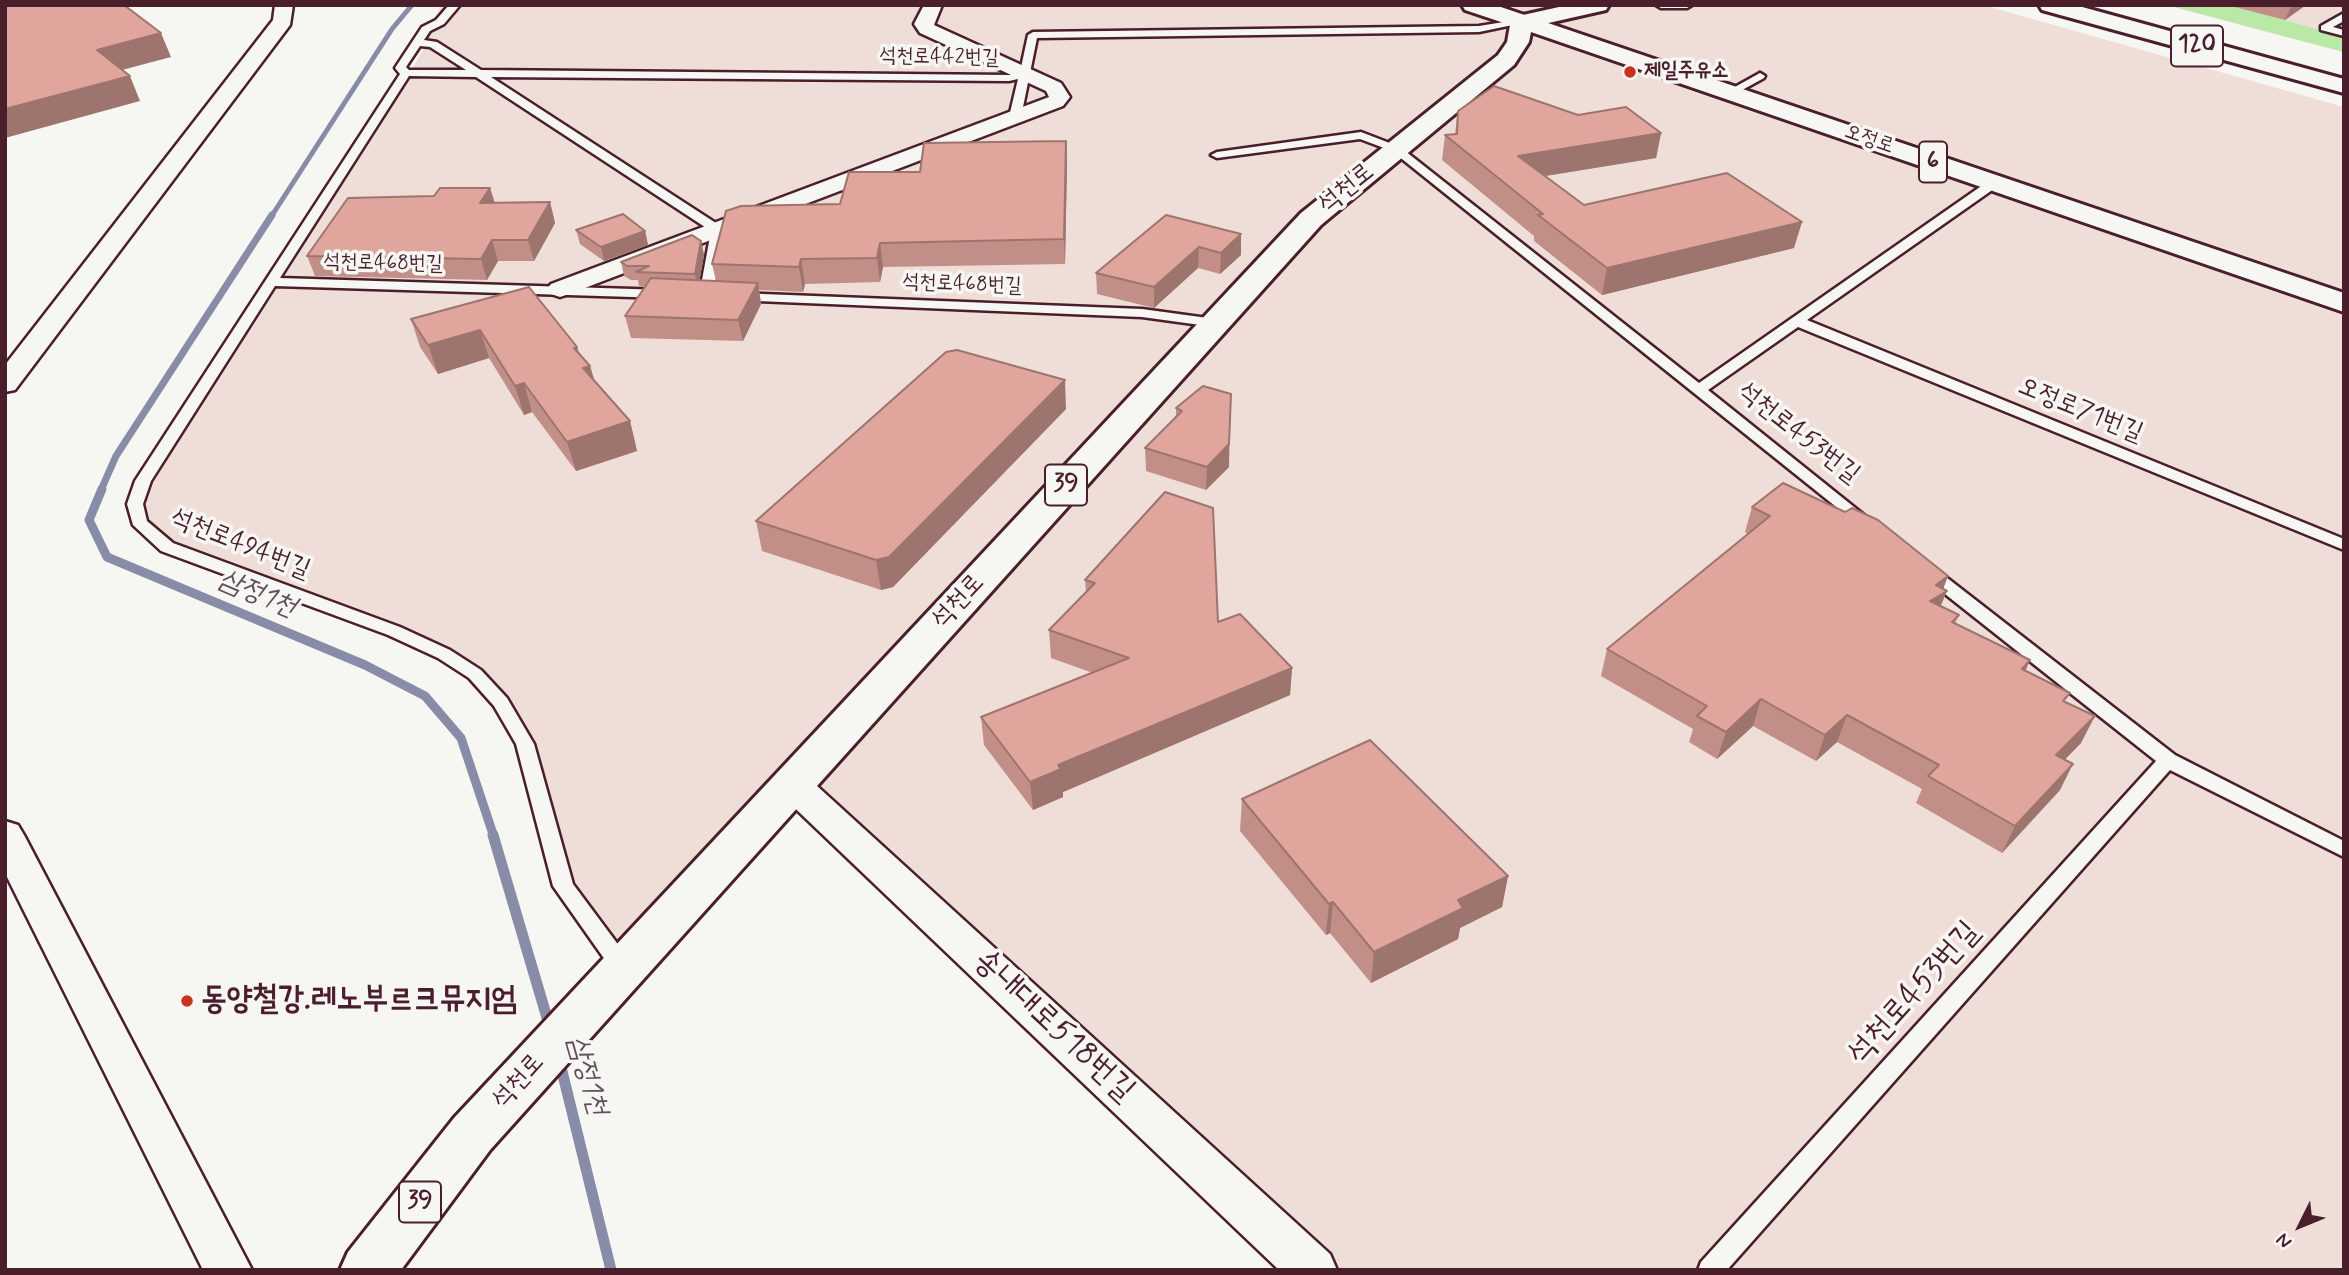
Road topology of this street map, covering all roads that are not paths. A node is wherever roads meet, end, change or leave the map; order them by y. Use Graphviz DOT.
graph roads {
  1 [pos="284,5"];
  2 [pos="455,5"];
  3 [pos="933,5"];
  4 [pos="1473,5"];
  5 [pos="1598,5"];
  6 [pos="1661,5"];
  7 [pos="1687,5"];
  8 [pos="2050,5"];
  9 [pos="2116,5"];
  10 [pos="2344,16"];
  11 [pos="1522,22"];
  12 [pos="2344,33"];
  13 [pos="421,36"];
  14 [pos="2344,66"];
  15 [pos="475,72"];
  16 [pos="406,73"];
  17 [pos="1024,74"];
  18 [pos="1760,76"];
  19 [pos="2344,86"];
  20 [pos="1729,93"];
  21 [pos="1015,117"];
  22 [pos="1396,149"];
  23 [pos="1217,155"];
  24 [pos="1994,183"];
  25 [pos="718,230"];
  26 [pos="270,282"];
  27 [pos="560,289"];
  28 [pos="693,295"];
  29 [pos="2344,303"];
  30 [pos="1798,322"];
  31 [pos="1215,323"];
  32 [pos="5,384"];
  33 [pos="1697,391"];
  34 [pos="1883,537"];
  35 [pos="2344,545"];
  36 [pos="1916,562"];
  37 [pos="2168,760"];
  38 [pos="792,784"];
  39 [pos="5,835"];
  40 [pos="2344,850"];
  41 [pos="623,968"];
  42 [pos="228,1270"];
  43 [pos="368,1270"];
  44 [pos="1313,1270"];
  45 [pos="1710,1270"];
  1 -- 32 [label="street"];
  2 -- 13 [label="lane"];
  3 -- 17 [label="street"];
  4 -- 11 [label="main road, 오정로 / 6"];
  5 -- 11 [label="main road"];
  6 -- 7 [label="lane"];
  8 -- 19 [label="main road, 120"];
  9 -- 14 [label="main road, 120"];
  10 -- 12 [label="lane"];
  11 -- 17 [label="lane, 석천로442번길"];
  11 -- 20 [label="main road, 오정로 / 6"];
  11 -- 22 [label="main road, 석천로 / 39"];
  13 -- 15 [label="lane"];
  13 -- 16 [label="lane, 석천로494번길"];
  15 -- 16 [label="lane, 석천로442번길"];
  15 -- 17 [label="lane, 석천로442번길"];
  15 -- 25 [label="lane"];
  16 -- 26 [label="lane, 석천로494번길"];
  17 -- 21 [label="lane"];
  17 -- 21 [label="street"];
  18 -- 20 [label="lane"];
  20 -- 24 [label="main road, 오정로 / 6"];
  21 -- 25 [label="street"];
  22 -- 23 [label="lane, 석천로453번길"];
  22 -- 31 [label="main road, 석천로 / 39"];
  22 -- 33 [label="lane, 석천로453번길"];
  24 -- 29 [label="main road, 오정로 / 6"];
  24 -- 30 [label="lane"];
  25 -- 27 [label="street"];
  25 -- 28 [label="lane"];
  26 -- 27 [label="lane, 석천로468번길"];
  26 -- 41 [label="lane, 석천로494번길"];
  27 -- 28 [label="lane, 석천로468번길"];
  28 -- 31 [label="lane, 석천로468번길"];
  30 -- 33 [label="lane"];
  30 -- 35 [label="lane, 오정로71번길"];
  31 -- 38 [label="main road, 석천로 / 39"];
  33 -- 34 [label="lane, 석천로453번길"];
  36 -- 37 [label="lane"];
  37 -- 40 [label="lane"];
  37 -- 45 [label="lane, 석천로453번길"];
  38 -- 41 [label="main road, 석천로 / 39"];
  38 -- 44 [label="street, 송내대로518번길"];
  39 -- 42 [label="street"];
  41 -- 43 [label="main road, 석천로 / 39"];
}
